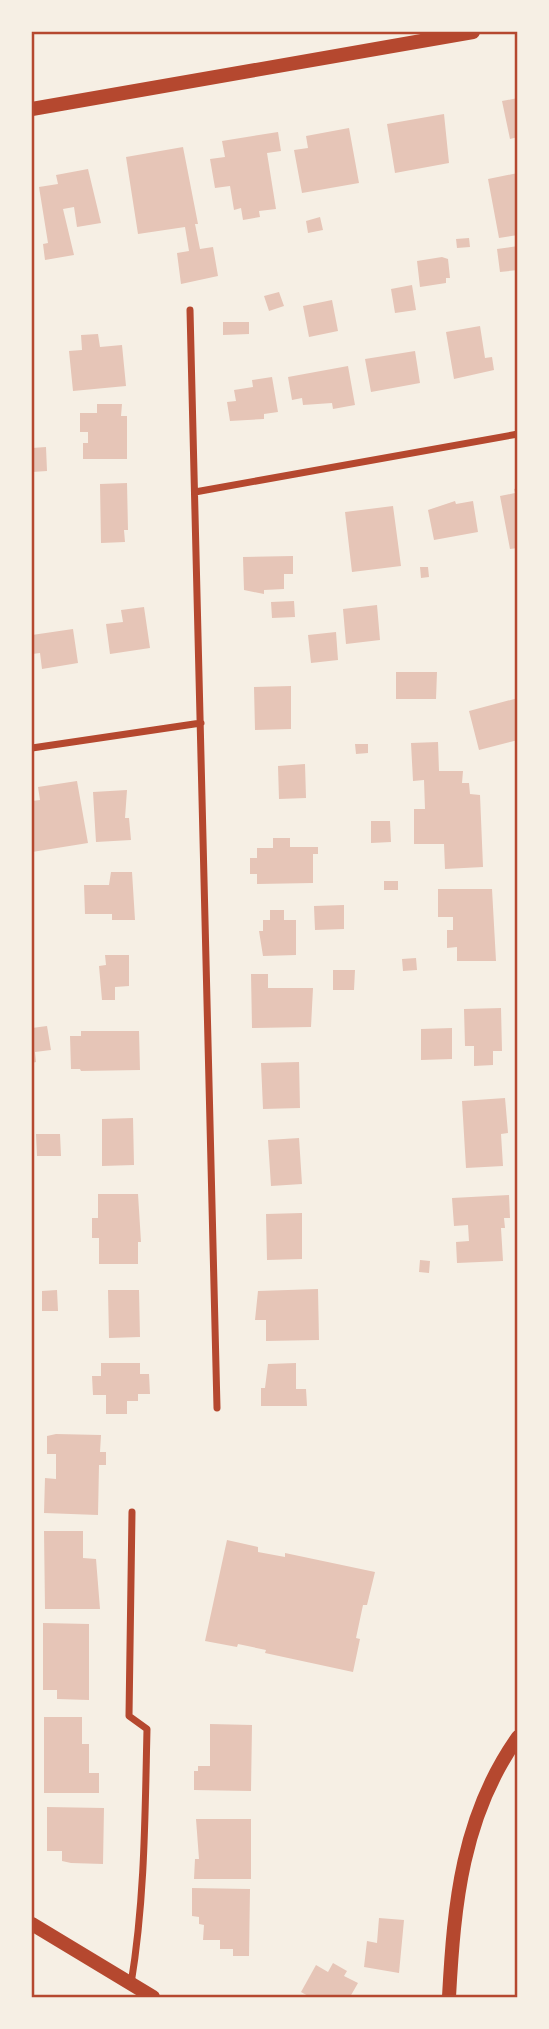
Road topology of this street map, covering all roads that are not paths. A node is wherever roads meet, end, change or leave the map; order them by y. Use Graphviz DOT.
graph roads {
  1 [pos="473,32"];
  2 [pos="32,109"];
  3 [pos="190,310"];
  4 [pos="517,434"];
  5 [pos="195,492"];
  6 [pos="201,723"];
  7 [pos="32,748"];
  8 [pos="217,1408"];
  9 [pos="132,1512"];
  10 [pos="517,1737"];
  11 [pos="32,1924"];
  12 [pos="131,1985"];
  13 [pos="153,1997"];
  14 [pos="449,1997"];
  1 -- 2 [label="main road"];
  3 -- 5 [label="street"];
  4 -- 5 [label="street"];
  5 -- 6 [label="street"];
  6 -- 7 [label="street"];
  6 -- 8 [label="street"];
  9 -- 12 [label="street"];
  10 -- 14 [label="main road"];
  11 -- 12 [label="main road"];
  12 -- 13 [label="main road"];
}
